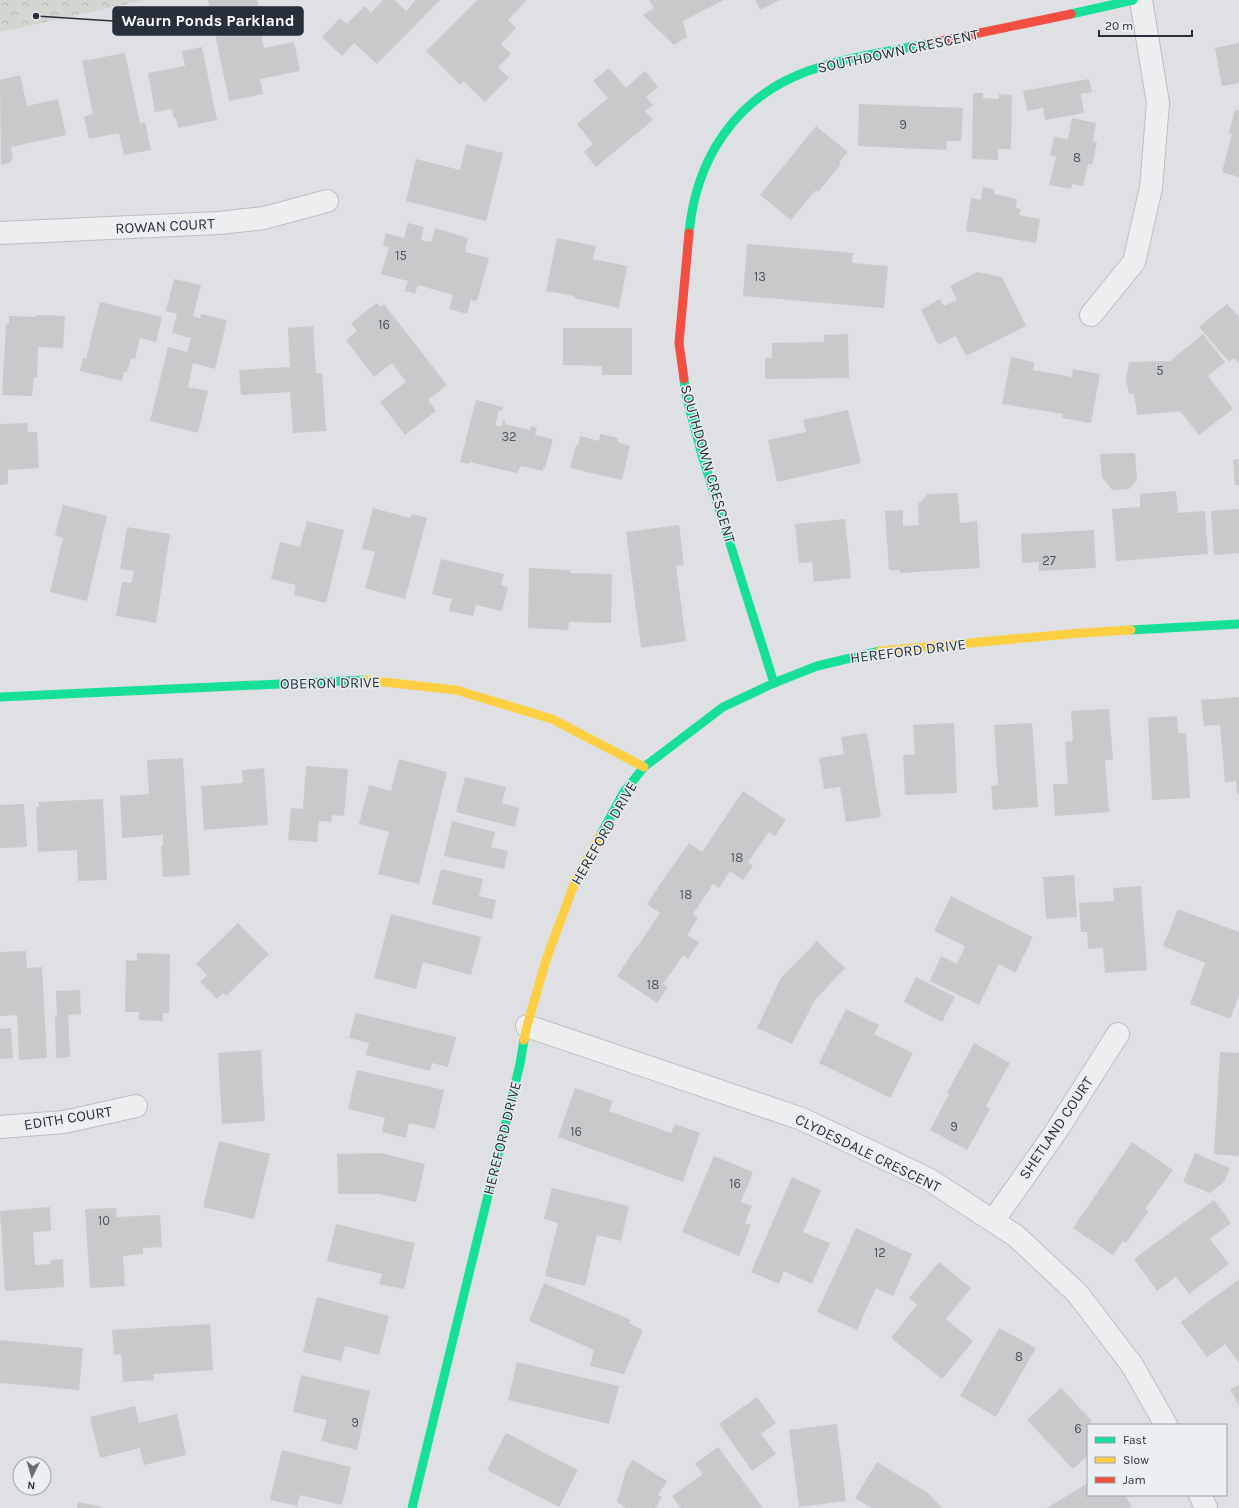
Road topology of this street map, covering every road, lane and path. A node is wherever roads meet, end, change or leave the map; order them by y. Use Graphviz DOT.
graph roads {
  1 [pos="1133,0"];
  2 [pos="1141,0"];
  3 [pos="327,201"];
  4 [pos="0,233"];
  5 [pos="1091,315"];
  6 [pos="1239,624"];
  7 [pos="774,683"];
  8 [pos="0,697"];
  9 [pos="644,767"];
  10 [pos="527,1026"];
  11 [pos="1118,1034"];
  12 [pos="136,1106"];
  13 [pos="0,1127"];
  14 [pos="993,1221"];
  15 [pos="1165,1424"];
  16 [pos="1200,1496"];
  17 [pos="412,1508"];
  18 [pos="1206,1508"];
  1 -- 7 [label="street, SOUTHDOWN CRESCENT"];
  2 -- 5 [label="street"];
  3 -- 4 [label="street, ROWAN COURT"];
  6 -- 7 [label="street, HEREFORD DRIVE"];
  7 -- 9 [label="street, HEREFORD DRIVE"];
  8 -- 9 [label="street, OBERON DRIVE"];
  9 -- 10 [label="street, HEREFORD DRIVE"];
  10 -- 14 [label="street, CLYDESDALE CRESCENT"];
  10 -- 17 [label="street, HEREFORD DRIVE"];
  11 -- 14 [label="street, SHETLAND COURT"];
  12 -- 13 [label="street, EDITH COURT"];
  14 -- 15 [label="street, CLYDESDALE CRESCENT"];
  16 -- 18 [label="street"];
}
